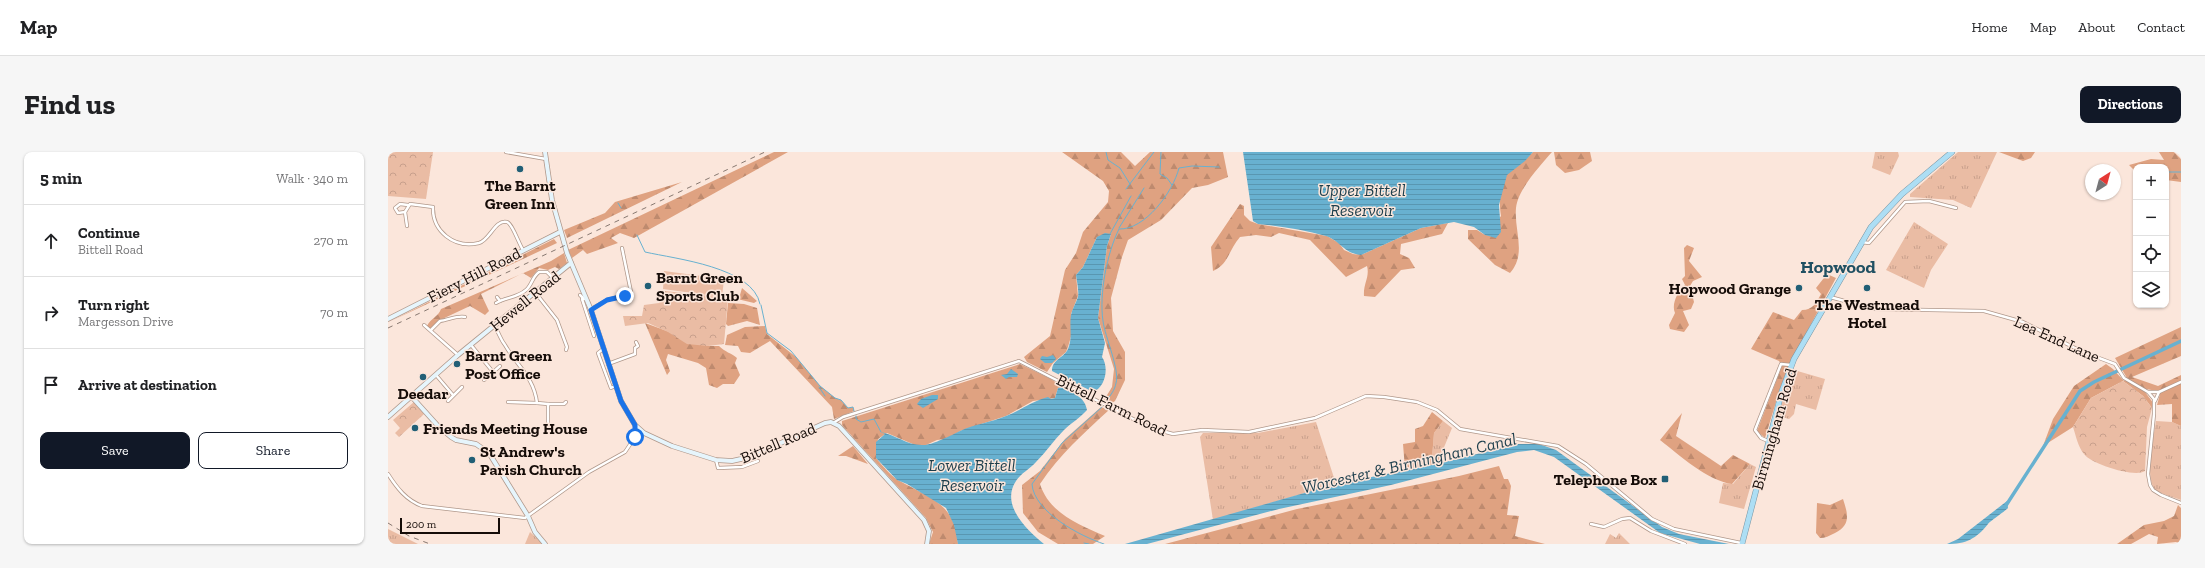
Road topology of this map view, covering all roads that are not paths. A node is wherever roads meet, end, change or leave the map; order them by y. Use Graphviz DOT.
graph roads {
  1 [pos="506,152"];
  2 [pos="545,152"];
  3 [pos="1952,152"];
  4 [pos="546,159"];
  5 [pos="1898,198"];
  6 [pos="1905,202"];
  7 [pos="408,206"];
  8 [pos="1956,208"];
  9 [pos="405,212"];
  10 [pos="407,226"];
  11 [pos="560,232"];
  12 [pos="1861,242"];
  13 [pos="622,248"];
  14 [pos="523,251"];
  15 [pos="571,263"];
  16 [pos="552,278"];
  17 [pos="535,292"];
  18 [pos="580,295"];
  19 [pos="498,297"];
  20 [pos="1830,297"];
  21 [pos="584,299"];
  22 [pos="500,301"];
  23 [pos="496,303"];
  24 [pos="591,310"];
  25 [pos="465,317"];
  26 [pos="388,319"];
  27 [pos="424,325"];
  28 [pos="494,326"];
  29 [pos="593,326"];
  30 [pos="431,330"];
  31 [pos="594,336"];
  32 [pos="636,342"];
  33 [pos="471,345"];
  34 [pos="603,349"];
  35 [pos="566,350"];
  36 [pos="458,355"];
  37 [pos="608,364"];
  38 [pos="1792,365"];
  39 [pos="500,366"];
  40 [pos="493,372"];
  41 [pos="436,375"];
  42 [pos="484,380"];
  43 [pos="2181,382"];
  44 [pos="615,386"];
  45 [pos="462,388"];
  46 [pos="2148,392"];
  47 [pos="2159,392"];
  48 [pos="454,395"];
  49 [pos="411,396"];
  50 [pos="448,401"];
  51 [pos="2154,401"];
  52 [pos="508,402"];
  53 [pos="566,402"];
  54 [pos="537,403"];
  55 [pos="548,404"];
  56 [pos="388,417"];
  57 [pos="833,423"];
  58 [pos="635,425"];
  59 [pos="548,432"];
  60 [pos="644,433"];
  61 [pos="635,437"];
  62 [pos="1768,441"];
  63 [pos="716,460"];
  64 [pos="758,461"];
  65 [pos="388,474"];
  66 [pos="2181,503"];
  67 [pos="528,516"];
  68 [pos="1591,524"];
  69 [pos="545,544"];
  70 [pos="927,544"];
  71 [pos="1685,544"];
  72 [pos="1742,544"];
  1 -- 4 [label="street"];
  2 -- 4 [label="main road, Bittell Road"];
  3 -- 5 [label="highway, Birmingham Road"];
  4 -- 11 [label="main road, Bittell Road"];
  5 -- 6 [label="street"];
  5 -- 12 [label="highway, Birmingham Road"];
  6 -- 8 [label="street"];
  6 -- 12 [label="street"];
  7 -- 9 [label="street"];
  7 -- 9 [label="street"];
  7 -- 14 [label="street"];
  9 -- 10 [label="street"];
  11 -- 14 [label="main road, Fiery Hill Road"];
  11 -- 15 [label="main road, Bittell Road"];
  12 -- 20 [label="highway, Birmingham Road"];
  13 -- 24 [label="street"];
  14 -- 26 [label="main road, Fiery Hill Road"];
  15 -- 16 [label="main road, Hewell Road"];
  15 -- 21 [label="main road, Bittell Road"];
  16 -- 17 [label="main road, Hewell Road"];
  16 -- 22 [label="street"];
  17 -- 28 [label="main road, Hewell Road"];
  17 -- 35 [label="street"];
  18 -- 21 [label="street"];
  19 -- 22 [label="street"];
  20 -- 38 [label="highway, Birmingham Road"];
  20 -- 46 [label="street, Lea End Lane"];
  21 -- 24 [label="main road, Bittell Road"];
  21 -- 29 [label="street"];
  22 -- 23 [label="street"];
  24 -- 29 [label="main road, Bittell Road"];
  25 -- 30 [label="street"];
  27 -- 30 [label="street"];
  28 -- 33 [label="main road, Hewell Road"];
  28 -- 54 [label="street"];
  29 -- 31 [label="street"];
  29 -- 34 [label="main road, Bittell Road"];
  30 -- 36 [label="street"];
  32 -- 37 [label="street"];
  33 -- 36 [label="main road, Hewell Road"];
  33 -- 40 [label="street"];
  34 -- 37 [label="main road, Bittell Road"];
  34 -- 44 [label="street"];
  36 -- 41 [label="main road, Hewell Road"];
  37 -- 44 [label="main road, Bittell Road"];
  38 -- 62 [label="highway, Birmingham Road"];
  38 -- 62 [label="street"];
  39 -- 40 [label="street"];
  40 -- 42 [label="street"];
  41 -- 48 [label="street"];
  41 -- 49 [label="main road, Hewell Road"];
  43 -- 47 [label="street"];
  44 -- 58 [label="main road, Bittell Road"];
  45 -- 48 [label="street"];
  46 -- 47 [label="street"];
  46 -- 51 [label="street"];
  47 -- 51 [label="street"];
  48 -- 50 [label="street"];
  49 -- 56 [label="main road, Hewell Road"];
  49 -- 67 [label="main road"];
  51 -- 66 [label="street"];
  52 -- 54 [label="street"];
  53 -- 55 [label="street"];
  54 -- 55 [label="street"];
  55 -- 59 [label="street"];
  57 -- 63 [label="main road, Bittell Road"];
  57 -- 70 [label="main road, Bittell Road"];
  57 -- 72 [label="street, Bittell Farm Road"];
  58 -- 60 [label="main road, Bittell Road"];
  58 -- 61 [label="street"];
  60 -- 61 [label="street"];
  60 -- 63 [label="main road, Bittell Road"];
  61 -- 67 [label="street"];
  62 -- 72 [label="highway, Birmingham Road"];
  63 -- 64 [label="street"];
  65 -- 67 [label="street"];
  67 -- 69 [label="main road"];
  68 -- 71 [label="street"];
}
